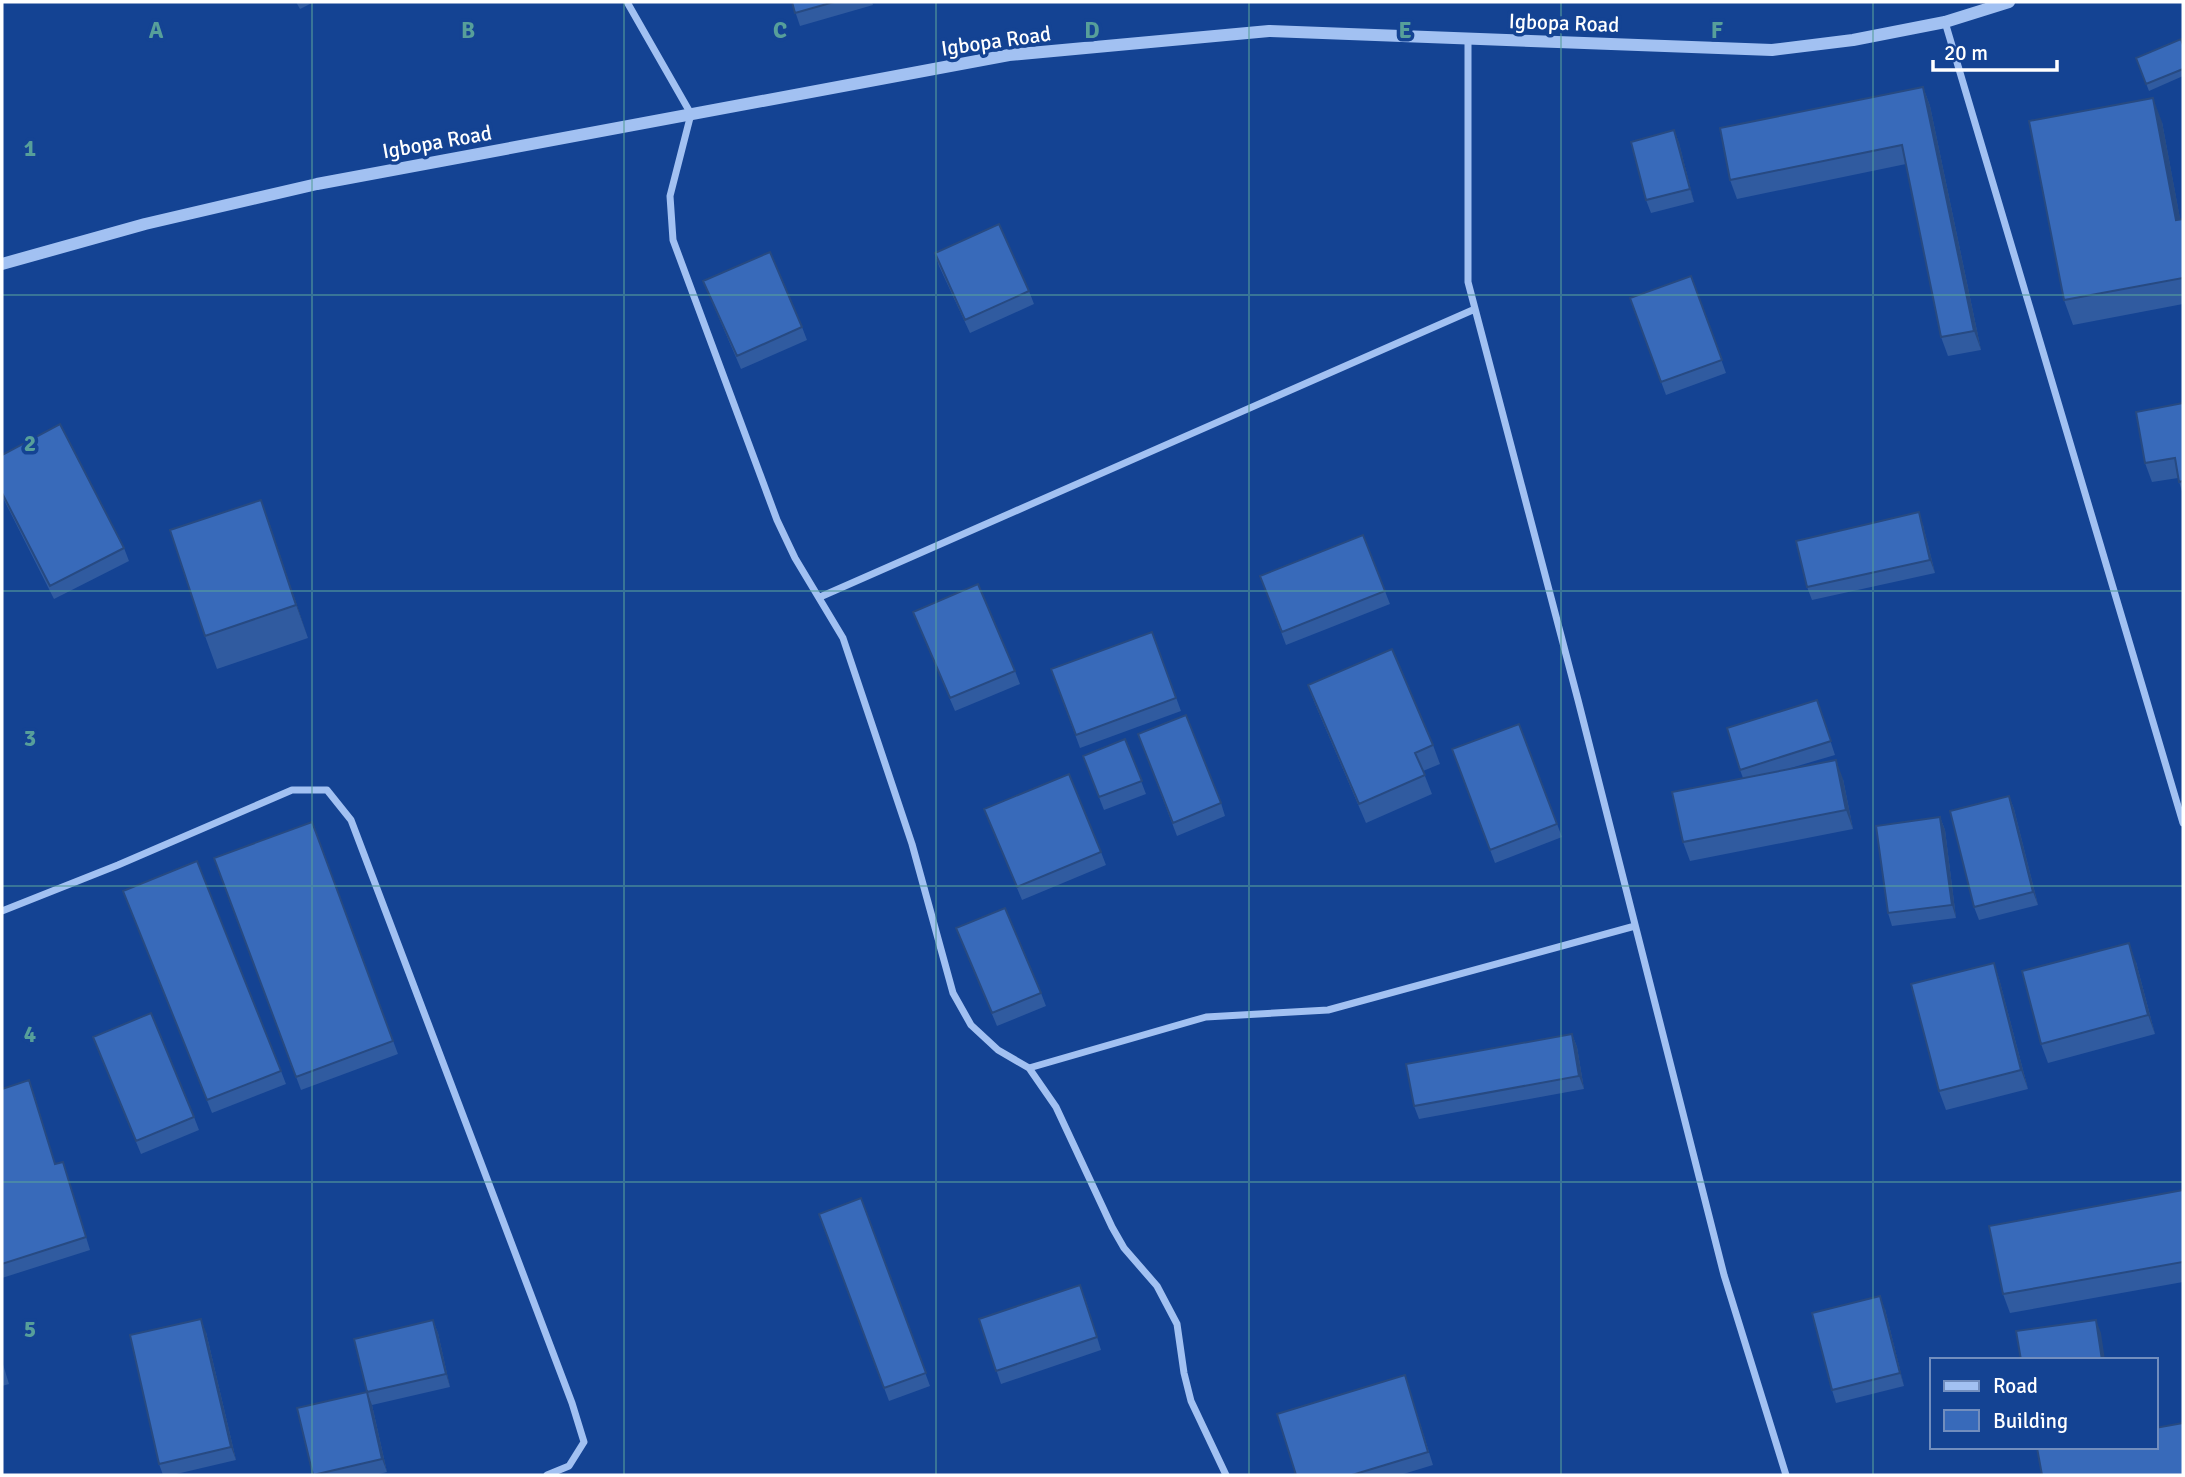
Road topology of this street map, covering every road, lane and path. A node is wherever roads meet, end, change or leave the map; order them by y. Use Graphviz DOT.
graph roads {
  1 [pos="627,2"];
  2 [pos="2009,2"];
  3 [pos="1945,22"];
  4 [pos="1468,38"];
  5 [pos="691,114"];
  6 [pos="2,264"];
  7 [pos="1475,309"];
  8 [pos="820,597"];
  9 [pos="2183,824"];
  10 [pos="2,911"];
  11 [pos="1635,926"];
  12 [pos="1029,1068"];
  13 [pos="547,1475"];
  14 [pos="1226,1475"];
  15 [pos="1786,1475"];
  1 -- 5 [label="street"];
  2 -- 3 [label="street, Igbopa Road"];
  3 -- 4 [label="street, Igbopa Road"];
  3 -- 9 [label="street"];
  4 -- 5 [label="street, Igbopa Road"];
  4 -- 7 [label="street"];
  5 -- 6 [label="street, Igbopa Road"];
  5 -- 8 [label="street"];
  7 -- 8 [label="street"];
  7 -- 11 [label="street"];
  8 -- 12 [label="street"];
  10 -- 13 [label="street"];
  11 -- 12 [label="street"];
  11 -- 15 [label="street"];
  12 -- 14 [label="street"];
}
